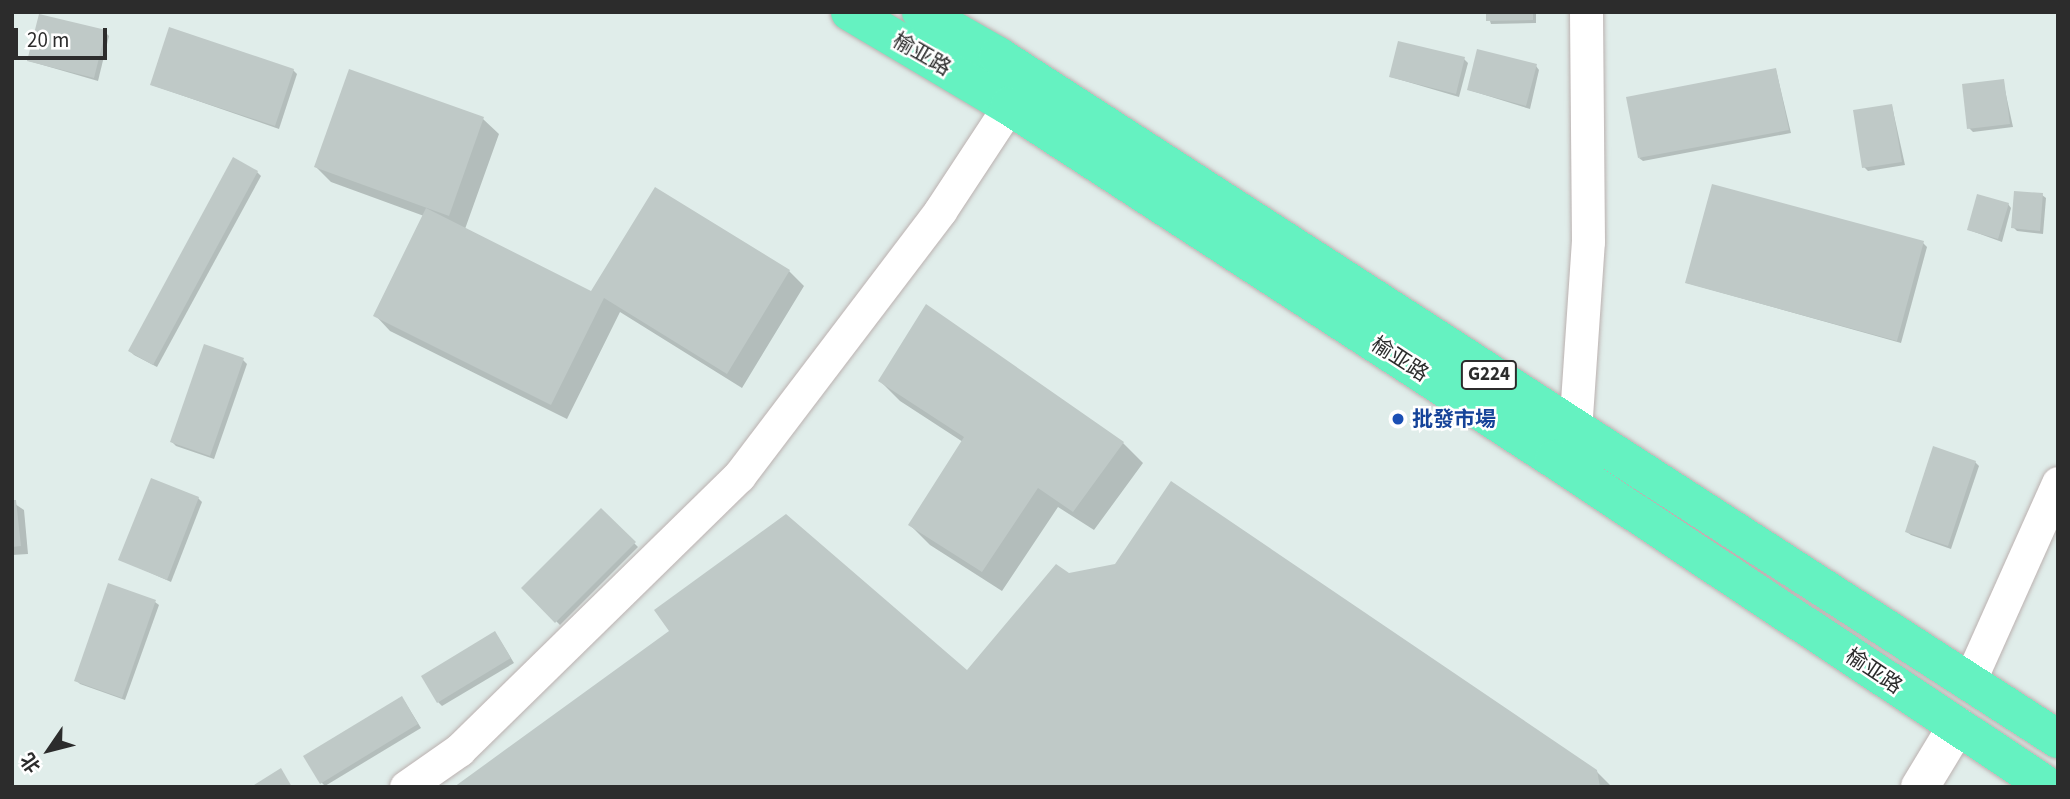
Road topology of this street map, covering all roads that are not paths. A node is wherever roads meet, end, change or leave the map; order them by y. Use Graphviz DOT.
graph roads {
  1 [pos="850,12"];
  2 [pos="921,12"];
  3 [pos="1586,12"];
  4 [pos="1009,106"];
  5 [pos="1576,431"];
  6 [pos="2058,483"];
  7 [pos="1969,682"];
  8 [pos="1957,726"];
  9 [pos="2058,739"];
  10 [pos="406,787"];
  11 [pos="1920,787"];
  12 [pos="2049,787"];
  1 -- 4 [label="highway, 榆亚路 / G224"];
  2 -- 5 [label="highway, 榆亚路 / G224"];
  3 -- 5 [label="street"];
  4 -- 8 [label="highway, 榆亚路 / G224"];
  4 -- 10 [label="street"];
  5 -- 7 [label="highway, 榆亚路 / G224"];
  6 -- 7 [label="street"];
  7 -- 9 [label="highway, 榆亚路 / G224"];
  8 -- 11 [label="street"];
  8 -- 12 [label="highway, 榆亚路 / G224"];
}
